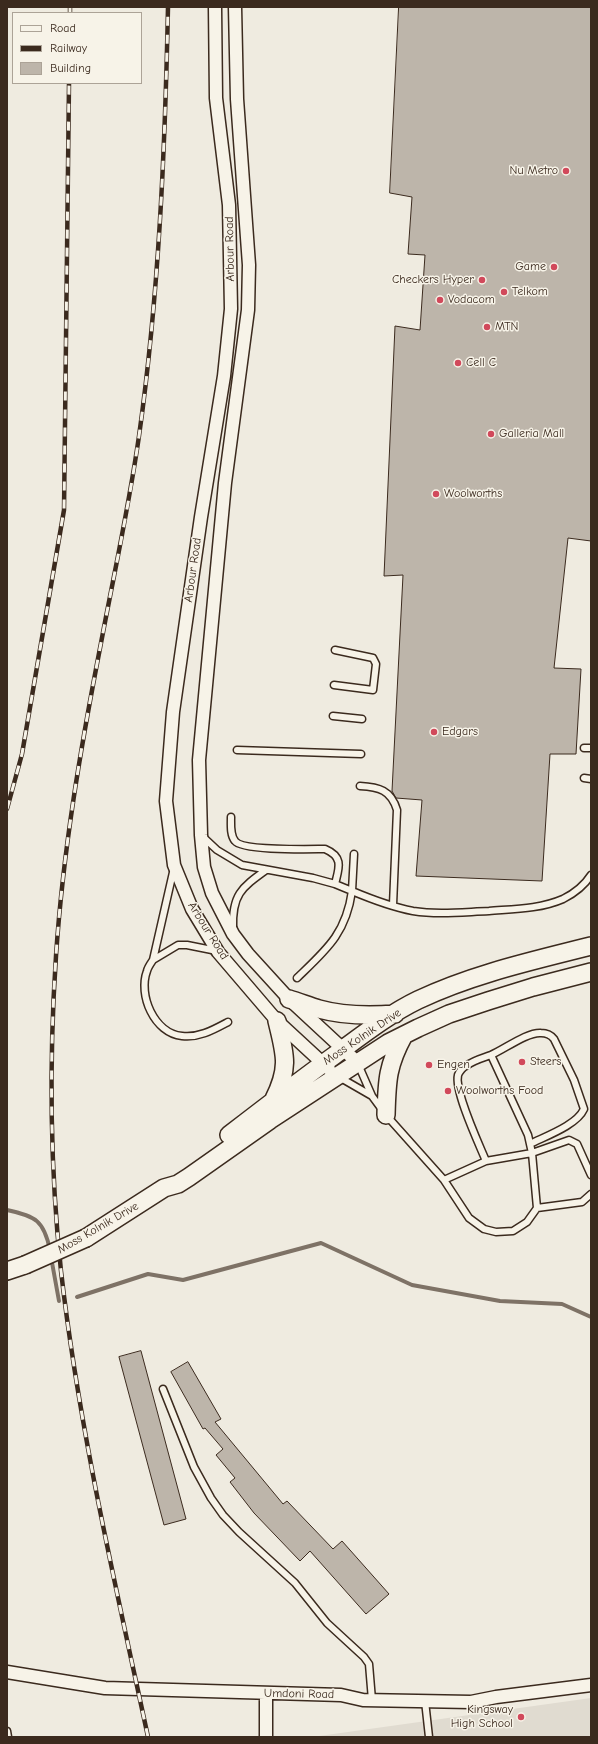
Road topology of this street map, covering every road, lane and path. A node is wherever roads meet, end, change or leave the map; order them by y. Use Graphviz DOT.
graph roads {
  1 [pos="215,7"];
  2 [pos="235,7"];
  3 [pos="224,376"];
  4 [pos="240,379"];
  5 [pos="334,650"];
  6 [pos="334,685"];
  7 [pos="333,716"];
  8 [pos="362,719"];
  9 [pos="584,748"];
  10 [pos="591,748"];
  11 [pos="237,750"];
  12 [pos="361,754"];
  13 [pos="360,786"];
  14 [pos="231,817"];
  15 [pos="201,835"];
  16 [pos="354,854"];
  17 [pos="174,865"];
  18 [pos="266,870"];
  19 [pos="591,875"];
  20 [pos="335,884"];
  21 [pos="352,891"];
  22 [pos="393,905"];
  23 [pos="233,934"];
  24 [pos="591,946"];
  25 [pos="218,952"];
  26 [pos="153,960"];
  27 [pos="591,972"];
  28 [pos="297,978"];
  29 [pos="289,999"];
  30 [pos="395,1014"];
  31 [pos="277,1020"];
  32 [pos="228,1022"];
  33 [pos="404,1035"];
  34 [pos="344,1049"];
  35 [pos="491,1055"];
  36 [pos="358,1063"];
  37 [pos="323,1064"];
  38 [pos="337,1076"];
  39 [pos="372,1096"];
  40 [pos="274,1100"];
  41 [pos="386,1115"];
  42 [pos="530,1144"];
  43 [pos="532,1153"];
  44 [pos="486,1161"];
  45 [pos="591,1175"];
  46 [pos="444,1180"];
  47 [pos="164,1188"];
  48 [pos="591,1194"];
  49 [pos="537,1208"];
  50 [pos="7,1271"];
  51 [pos="163,1389"];
  52 [pos="7,1672"];
  53 [pos="591,1685"];
  54 [pos="266,1693"];
  55 [pos="372,1700"];
  56 [pos="425,1701"];
  57 [pos="7,1732"];
  58 [pos="8,1737"];
  59 [pos="266,1737"];
  60 [pos="429,1737"];
  1 -- 3 [label="street, Arbour Road"];
  2 -- 4 [label="street, Arbour Road"];
  3 -- 4 [label="street"];
  3 -- 17 [label="street, Arbour Road"];
  4 -- 15 [label="street, Arbour Road"];
  5 -- 6 [label="lane"];
  7 -- 8 [label="lane"];
  9 -- 10 [label="lane"];
  11 -- 12 [label="lane"];
  13 -- 22 [label="lane"];
  14 -- 20 [label="lane"];
  15 -- 18 [label="lane"];
  15 -- 23 [label="street, Arbour Road"];
  16 -- 21 [label="lane"];
  17 -- 25 [label="street, Arbour Road"];
  17 -- 26 [label="lane"];
  18 -- 20 [label="lane"];
  18 -- 23 [label="lane"];
  19 -- 22 [label="lane"];
  20 -- 21 [label="lane"];
  21 -- 22 [label="lane"];
  21 -- 28 [label="lane"];
  23 -- 29 [label="street, Arbour Road"];
  24 -- 30 [label="main road, Moss Kolnik Drive"];
  25 -- 26 [label="lane"];
  25 -- 31 [label="street, Arbour Road"];
  26 -- 32 [label="lane"];
  27 -- 33 [label="main road, Moss Kolnik Drive"];
  29 -- 30 [label="main road"];
  29 -- 34 [label="street, Arbour Road"];
  30 -- 34 [label="main road, Moss Kolnik Drive"];
  31 -- 37 [label="street, Arbour Road"];
  31 -- 40 [label="main road"];
  33 -- 36 [label="main road, Moss Kolnik Drive"];
  33 -- 41 [label="main road"];
  34 -- 36 [label="street, Arbour Road"];
  34 -- 37 [label="main road, Moss Kolnik Drive"];
  35 -- 42 [label="lane"];
  35 -- 42 [label="lane"];
  35 -- 44 [label="lane"];
  36 -- 38 [label="main road, Moss Kolnik Drive"];
  36 -- 39 [label="lane"];
  37 -- 38 [label="street, Arbour Road"];
  37 -- 40 [label="main road, Moss Kolnik Drive"];
  38 -- 39 [label="lane"];
  38 -- 47 [label="main road, Moss Kolnik Drive"];
  39 -- 41 [label="lane"];
  40 -- 47 [label="main road, Moss Kolnik Drive"];
  41 -- 46 [label="lane"];
  42 -- 43 [label="lane"];
  43 -- 44 [label="lane"];
  43 -- 45 [label="lane"];
  43 -- 49 [label="lane"];
  44 -- 46 [label="lane"];
  46 -- 49 [label="lane"];
  47 -- 50 [label="main road, Moss Kolnik Drive, bridge"];
  48 -- 49 [label="lane"];
  51 -- 55 [label="lane"];
  52 -- 54 [label="street, Umdoni Road"];
  53 -- 56 [label="street, Umdoni Road"];
  54 -- 55 [label="street, Umdoni Road"];
  54 -- 59 [label="street"];
  55 -- 56 [label="street, Umdoni Road"];
  56 -- 60 [label="lane"];
  57 -- 58 [label="lane"];
}
